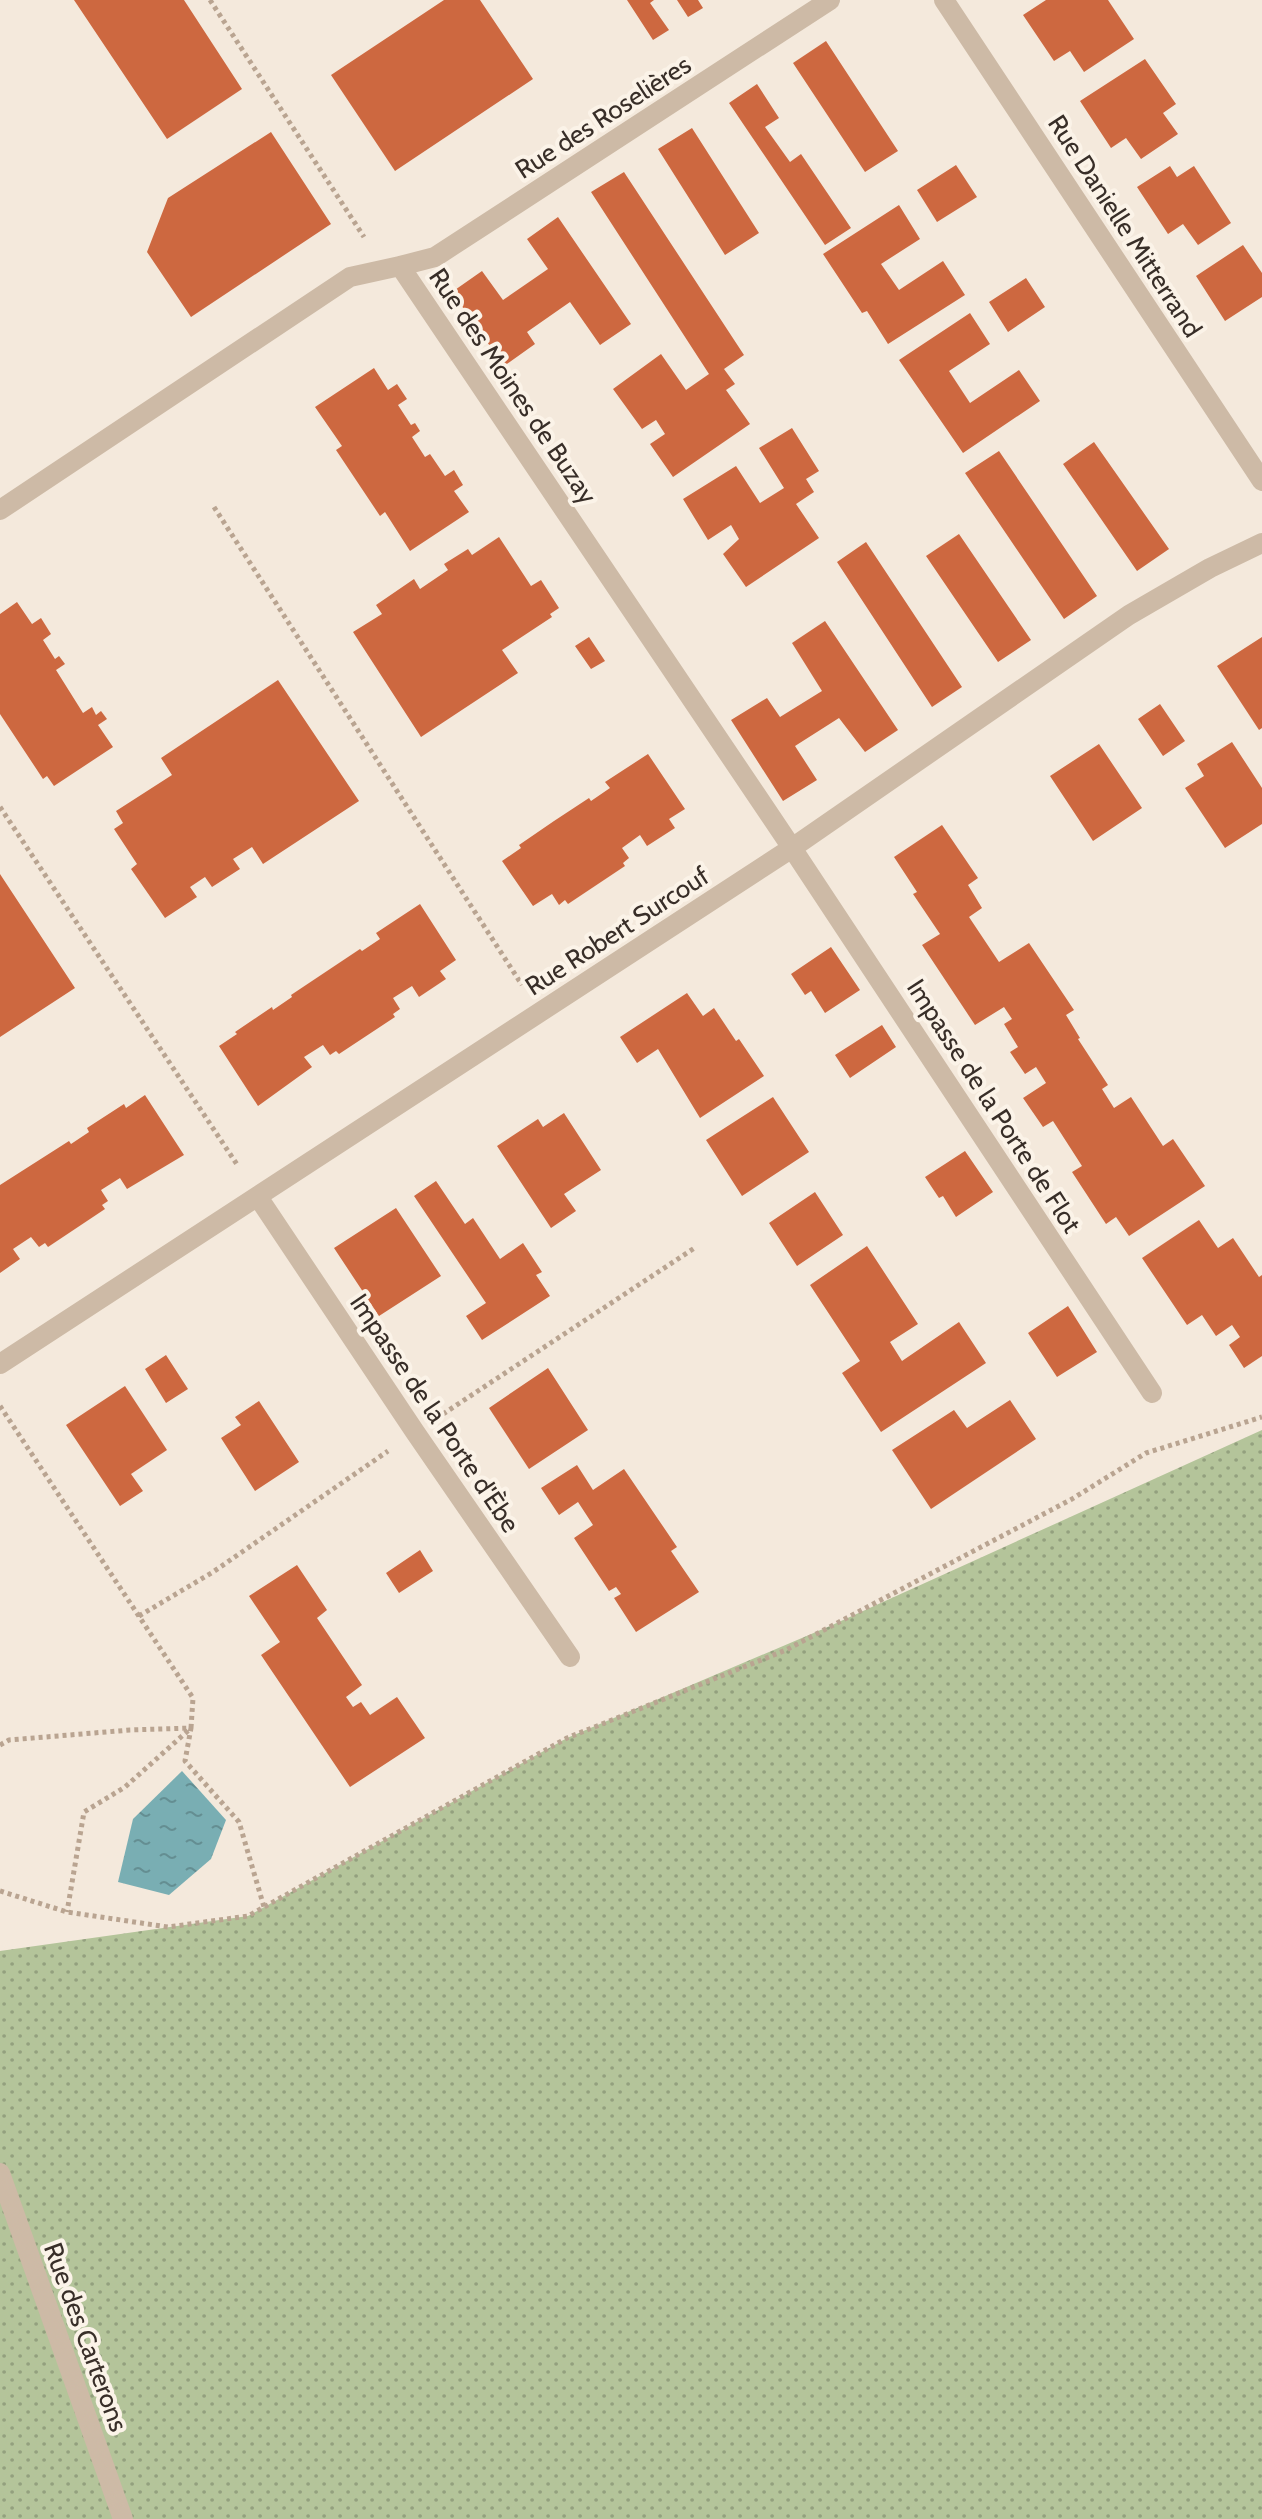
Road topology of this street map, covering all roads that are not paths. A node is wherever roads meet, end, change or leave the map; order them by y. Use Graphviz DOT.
graph roads {
  1 [pos="830,0"];
  2 [pos="944,0"];
  3 [pos="392,267"];
  4 [pos="1262,481"];
  5 [pos="0,510"];
  6 [pos="1262,543"];
  7 [pos="792,848"];
  8 [pos="258,1197"];
  9 [pos="0,1364"];
  10 [pos="1152,1393"];
  11 [pos="570,1657"];
  12 [pos="0,2173"];
  13 [pos="123,2519"];
  1 -- 3 [label="street, Rue des Roselières"];
  2 -- 4 [label="street, Rue Danielle Mitterrand"];
  3 -- 5 [label="street"];
  3 -- 7 [label="street, Rue des Moines de Buzay"];
  6 -- 7 [label="street, Rue Robert Surcouf"];
  7 -- 8 [label="street, Rue Robert Surcouf"];
  7 -- 10 [label="street, Impasse de la Porte de Flot"];
  8 -- 9 [label="street, Rue Robert Surcouf"];
  8 -- 11 [label="street, Impasse de la Porte d'Èbe"];
  12 -- 13 [label="street, Rue des Carterons"];
}
